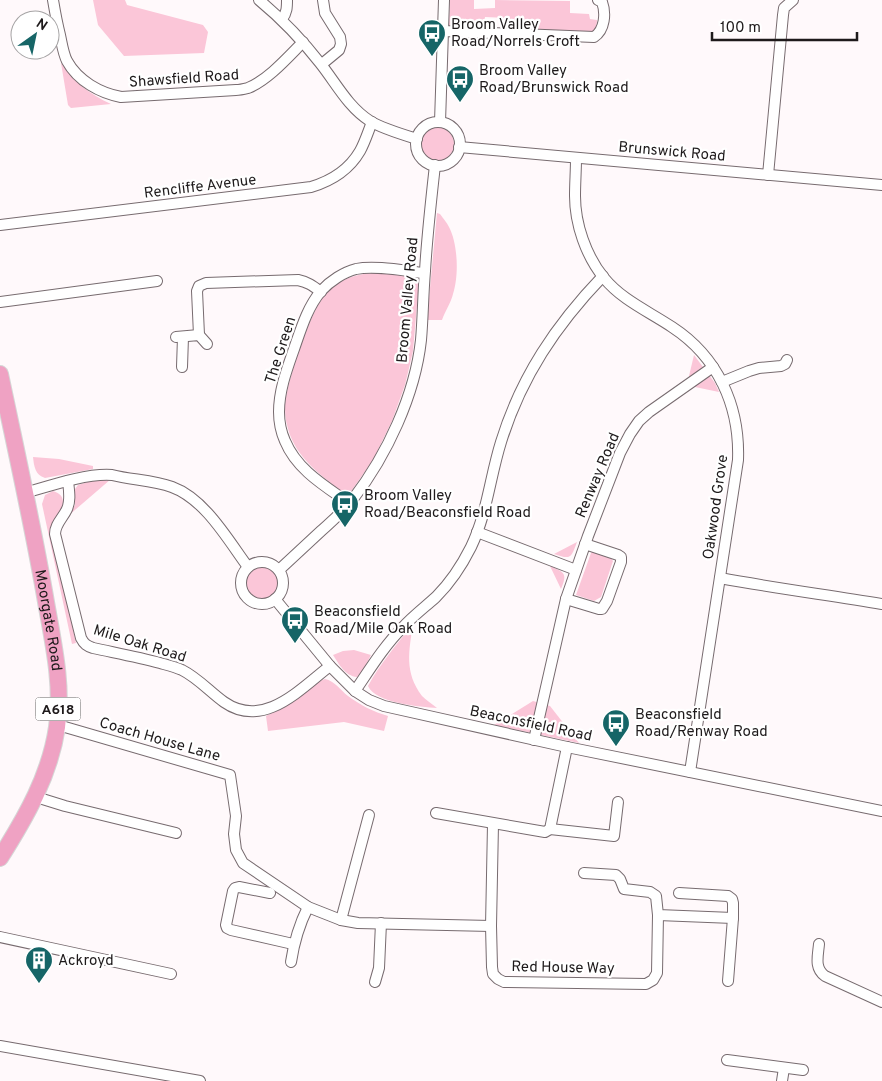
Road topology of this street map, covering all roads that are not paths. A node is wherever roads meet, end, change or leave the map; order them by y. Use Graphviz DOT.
graph roads {
  1 [pos="53,0"];
  2 [pos="259,0"];
  3 [pos="287,0"];
  4 [pos="323,0"];
  5 [pos="444,0"];
  6 [pos="598,0"];
  7 [pos="793,0"];
  8 [pos="282,19"];
  9 [pos="443,31"];
  10 [pos="303,42"];
  11 [pos="322,64"];
  12 [pos="372,122"];
  13 [pos="440,122"];
  14 [pos="416,139"];
  15 [pos="459,147"];
  16 [pos="576,158"];
  17 [pos="435,165"];
  18 [pos="768,175"];
  19 [pos="882,185"];
  20 [pos="0,225"];
  21 [pos="424,273"];
  22 [pos="603,276"];
  23 [pos="157,281"];
  24 [pos="321,292"];
  25 [pos="0,302"];
  26 [pos="199,335"];
  27 [pos="207,344"];
  28 [pos="787,360"];
  29 [pos="182,367"];
  30 [pos="713,368"];
  31 [pos="0,374"];
  32 [pos="722,382"];
  33 [pos="68,482"];
  34 [pos="25,493"];
  35 [pos="350,503"];
  36 [pos="477,532"];
  37 [pos="585,544"];
  38 [pos="248,567"];
  39 [pos="279,570"];
  40 [pos="576,570"];
  41 [pos="720,578"];
  42 [pos="276,599"];
  43 [pos="566,599"];
  44 [pos="882,604"];
  45 [pos="330,666"];
  46 [pos="356,691"];
  47 [pos="58,725"];
  48 [pos="534,740"];
  49 [pos="567,746"];
  50 [pos="690,772"];
  51 [pos="36,797"];
  52 [pos="618,802"];
  53 [pos="882,811"];
  54 [pos="436,813"];
  55 [pos="369,815"];
  56 [pos="493,824"];
  57 [pos="550,830"];
  58 [pos="176,833"];
  59 [pos="0,858"];
  60 [pos="584,873"];
  61 [pos="270,893"];
  62 [pos="679,893"];
  63 [pos="308,907"];
  64 [pos="658,915"];
  65 [pos="733,918"];
  66 [pos="341,920"];
  67 [pos="381,923"];
  68 [pos="491,926"];
  69 [pos="0,938"];
  70 [pos="294,944"];
  71 [pos="819,944"];
  72 [pos="290,962"];
  73 [pos="171,974"];
  74 [pos="728,981"];
  75 [pos="375,982"];
  76 [pos="882,1002"];
  77 [pos="0,1046"];
  78 [pos="728,1060"];
  79 [pos="784,1068"];
  80 [pos="803,1070"];
  81 [pos="200,1081"];
  82 [pos="782,1081"];
  1 -- 10 [label="street, Shawsfield Road"];
  2 -- 8 [label="street"];
  3 -- 8 [label="street"];
  4 -- 11 [label="street"];
  5 -- 9 [label="street"];
  6 -- 9 [label="street"];
  7 -- 18 [label="street"];
  8 -- 10 [label="street"];
  9 -- 13 [label="street"];
  10 -- 11 [label="street"];
  11 -- 12 [label="street"];
  12 -- 14 [label="street"];
  12 -- 20 [label="street, Rencliffe Avenue"];
  13 -- 14 [label="street"];
  13 -- 15 [label="street"];
  14 -- 17 [label="street"];
  15 -- 16 [label="street, Brunswick Road"];
  15 -- 17 [label="street"];
  16 -- 18 [label="street, Brunswick Road"];
  16 -- 22 [label="street, Oakwood Grove"];
  17 -- 21 [label="street, Broom Valley Road"];
  18 -- 19 [label="street, Brunswick Road"];
  21 -- 24 [label="street, The Green"];
  21 -- 35 [label="street, Broom Valley Road"];
  22 -- 30 [label="street, Oakwood Grove"];
  22 -- 36 [label="street"];
  23 -- 25 [label="street"];
  24 -- 26 [label="street"];
  24 -- 35 [label="street, The Green"];
  26 -- 27 [label="street"];
  26 -- 29 [label="street"];
  28 -- 32 [label="street"];
  30 -- 32 [label="street, Oakwood Grove"];
  30 -- 37 [label="street, Renway Road"];
  31 -- 34 [label="main road, Moorgate Road / A618"];
  32 -- 41 [label="street, Oakwood Grove"];
  33 -- 34 [label="street"];
  33 -- 38 [label="street"];
  33 -- 45 [label="street, Mile Oak Road"];
  34 -- 47 [label="main road, Moorgate Road / A618"];
  35 -- 39 [label="street, Broom Valley Road"];
  36 -- 40 [label="street"];
  36 -- 46 [label="street"];
  37 -- 40 [label="street, Renway Road"];
  37 -- 43 [label="street"];
  38 -- 39 [label="street"];
  38 -- 42 [label="street"];
  39 -- 42 [label="street"];
  40 -- 43 [label="street, Renway Road"];
  41 -- 44 [label="street"];
  41 -- 50 [label="street, Oakwood Grove"];
  42 -- 45 [label="street, Beaconsfield Road"];
  43 -- 48 [label="street, Renway Road"];
  45 -- 46 [label="street, Beaconsfield Road"];
  46 -- 48 [label="street, Beaconsfield Road"];
  47 -- 51 [label="main road, Moorgate Road / A618"];
  47 -- 63 [label="street, Coach House Lane"];
  48 -- 49 [label="street, Beaconsfield Road"];
  49 -- 50 [label="street, Beaconsfield Road"];
  49 -- 57 [label="street"];
  50 -- 53 [label="street, Beaconsfield Road"];
  51 -- 58 [label="street"];
  51 -- 59 [label="main road, Moorgate Road / A618"];
  52 -- 57 [label="street"];
  54 -- 56 [label="street"];
  55 -- 66 [label="street"];
  56 -- 57 [label="street"];
  56 -- 68 [label="street, Red House Way"];
  60 -- 64 [label="street"];
  61 -- 70 [label="street"];
  62 -- 65 [label="street"];
  63 -- 66 [label="street, Coach House Lane"];
  63 -- 70 [label="street"];
  64 -- 65 [label="street"];
  64 -- 68 [label="street, Red House Way"];
  65 -- 74 [label="street"];
  66 -- 67 [label="street, Coach House Lane"];
  67 -- 68 [label="street, Coach House Lane"];
  67 -- 75 [label="street"];
  69 -- 73 [label="street"];
  70 -- 72 [label="street"];
  71 -- 76 [label="street"];
  77 -- 81 [label="street"];
  78 -- 79 [label="street"];
  79 -- 80 [label="street"];
  79 -- 82 [label="street"];
}
